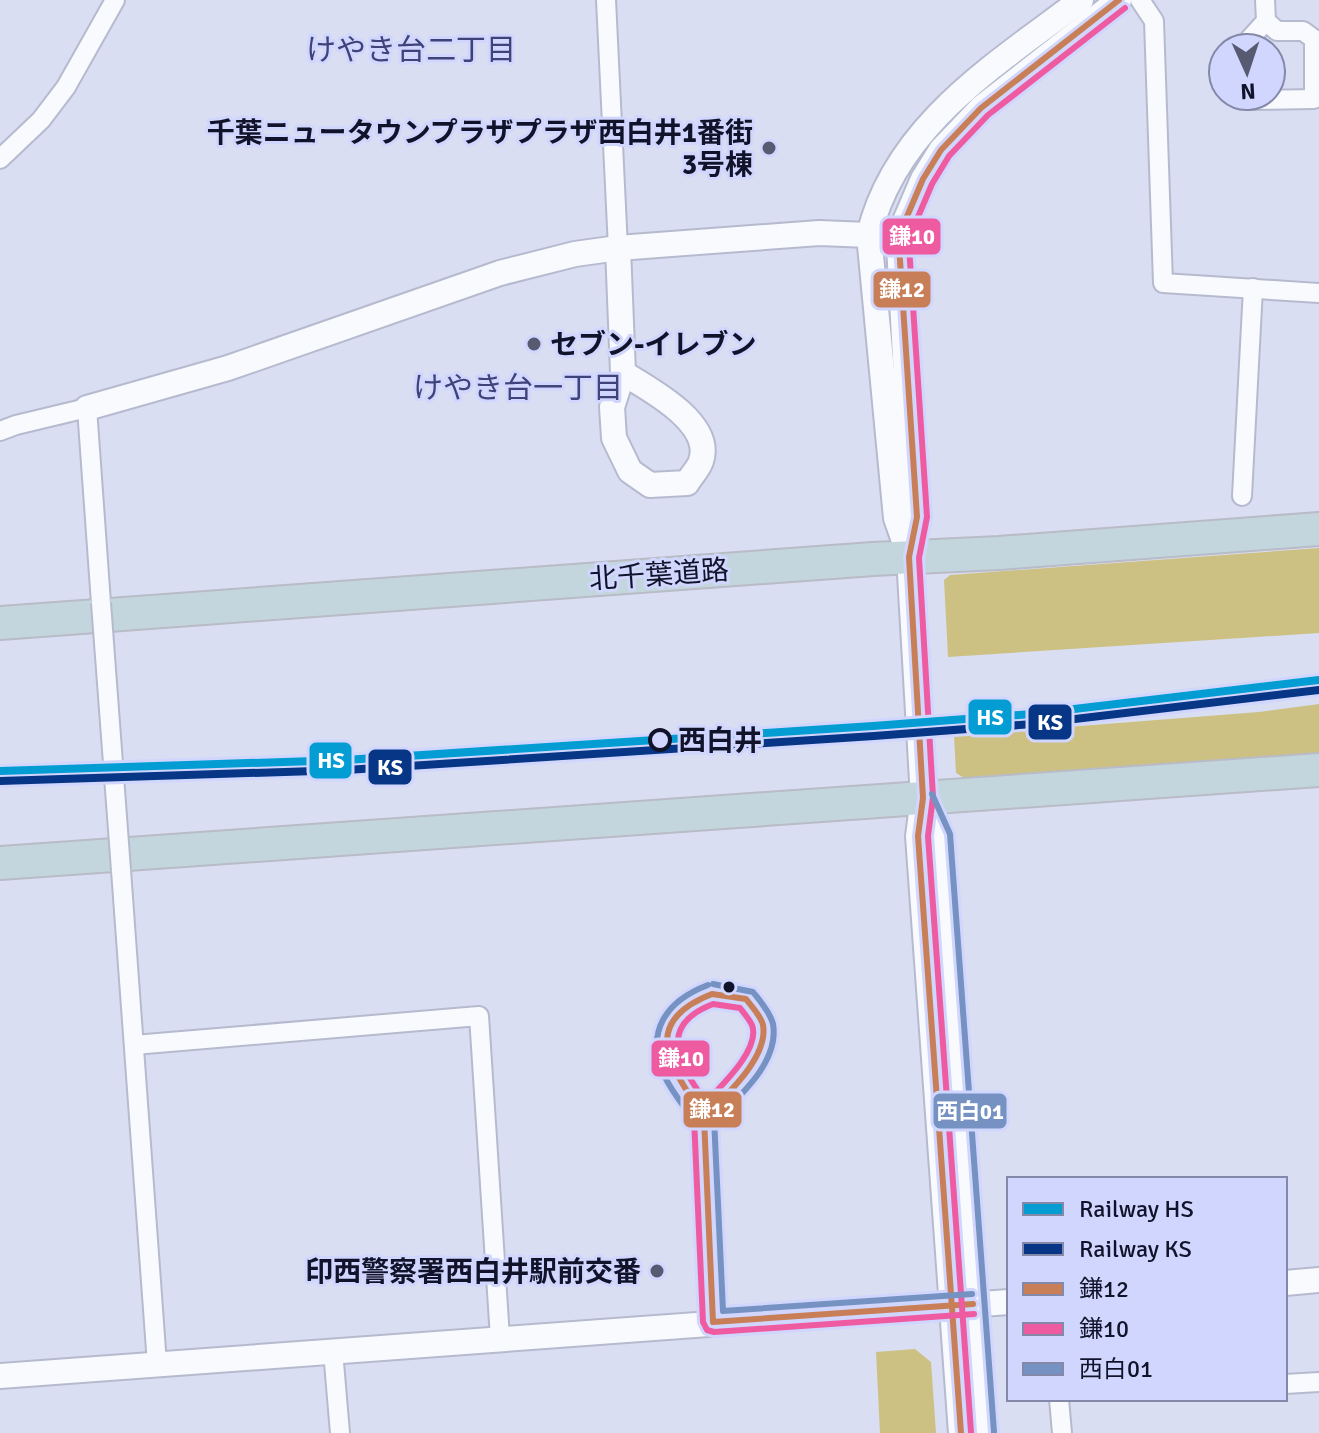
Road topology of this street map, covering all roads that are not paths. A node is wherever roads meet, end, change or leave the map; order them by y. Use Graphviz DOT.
graph roads {
  1 [pos="115,0"];
  2 [pos="606,0"];
  3 [pos="1081,0"];
  4 [pos="1119,0"];
  5 [pos="1140,0"];
  6 [pos="1265,0"];
  7 [pos="1266,21"];
  8 [pos="1256,32"];
  9 [pos="1287,99"];
  10 [pos="0,159"];
  11 [pos="869,235"];
  12 [pos="899,245"];
  13 [pos="618,248"];
  14 [pos="1253,288"];
  15 [pos="1319,293"];
  16 [pos="623,373"];
  17 [pos="87,408"];
  18 [pos="0,431"];
  19 [pos="1242,496"];
  20 [pos="1319,529"];
  21 [pos="910,566"];
  22 [pos="0,623"];
  23 [pos="1319,770"];
  24 [pos="923,789"];
  25 [pos="0,863"];
  26 [pos="134,1045"];
  27 [pos="1319,1280"];
  28 [pos="1287,1283"];
  29 [pos="1007,1302"];
  30 [pos="962,1305"];
  31 [pos="500,1338"];
  32 [pos="333,1351"];
  33 [pos="157,1364"];
  34 [pos="0,1376"];
  35 [pos="1319,1382"];
  36 [pos="1287,1384"];
  37 [pos="1059,1401"];
  38 [pos="340,1433"];
  39 [pos="961,1433"];
  40 [pos="984,1433"];
  41 [pos="1062,1433"];
  1 -- 10 [label="street"];
  2 -- 13 [label="street"];
  3 -- 11 [label="street"];
  4 -- 12 [label="street"];
  5 -- 14 [label="street"];
  6 -- 7 [label="street"];
  7 -- 8 [label="street"];
  7 -- 9 [label="street"];
  11 -- 12 [label="street"];
  11 -- 13 [label="street"];
  11 -- 21 [label="street"];
  12 -- 21 [label="street"];
  13 -- 16 [label="street"];
  13 -- 17 [label="street"];
  14 -- 15 [label="street"];
  14 -- 19 [label="street"];
  16 -- 16 [label="street"];
  17 -- 18 [label="street"];
  17 -- 26 [label="street, bridge"];
  20 -- 21 [label="highway, 北千葉道路"];
  21 -- 22 [label="highway, 北千葉道路"];
  21 -- 24 [label="street"];
  23 -- 24 [label="highway"];
  24 -- 25 [label="highway"];
  24 -- 30 [label="street"];
  26 -- 31 [label="street"];
  26 -- 33 [label="street"];
  27 -- 28 [label="street"];
  29 -- 30 [label="street"];
  30 -- 31 [label="street"];
  30 -- 39 [label="street"];
  30 -- 40 [label="street"];
  31 -- 32 [label="street"];
  32 -- 33 [label="street"];
  32 -- 38 [label="street"];
  33 -- 34 [label="street"];
  35 -- 36 [label="street"];
  37 -- 41 [label="street"];
}
